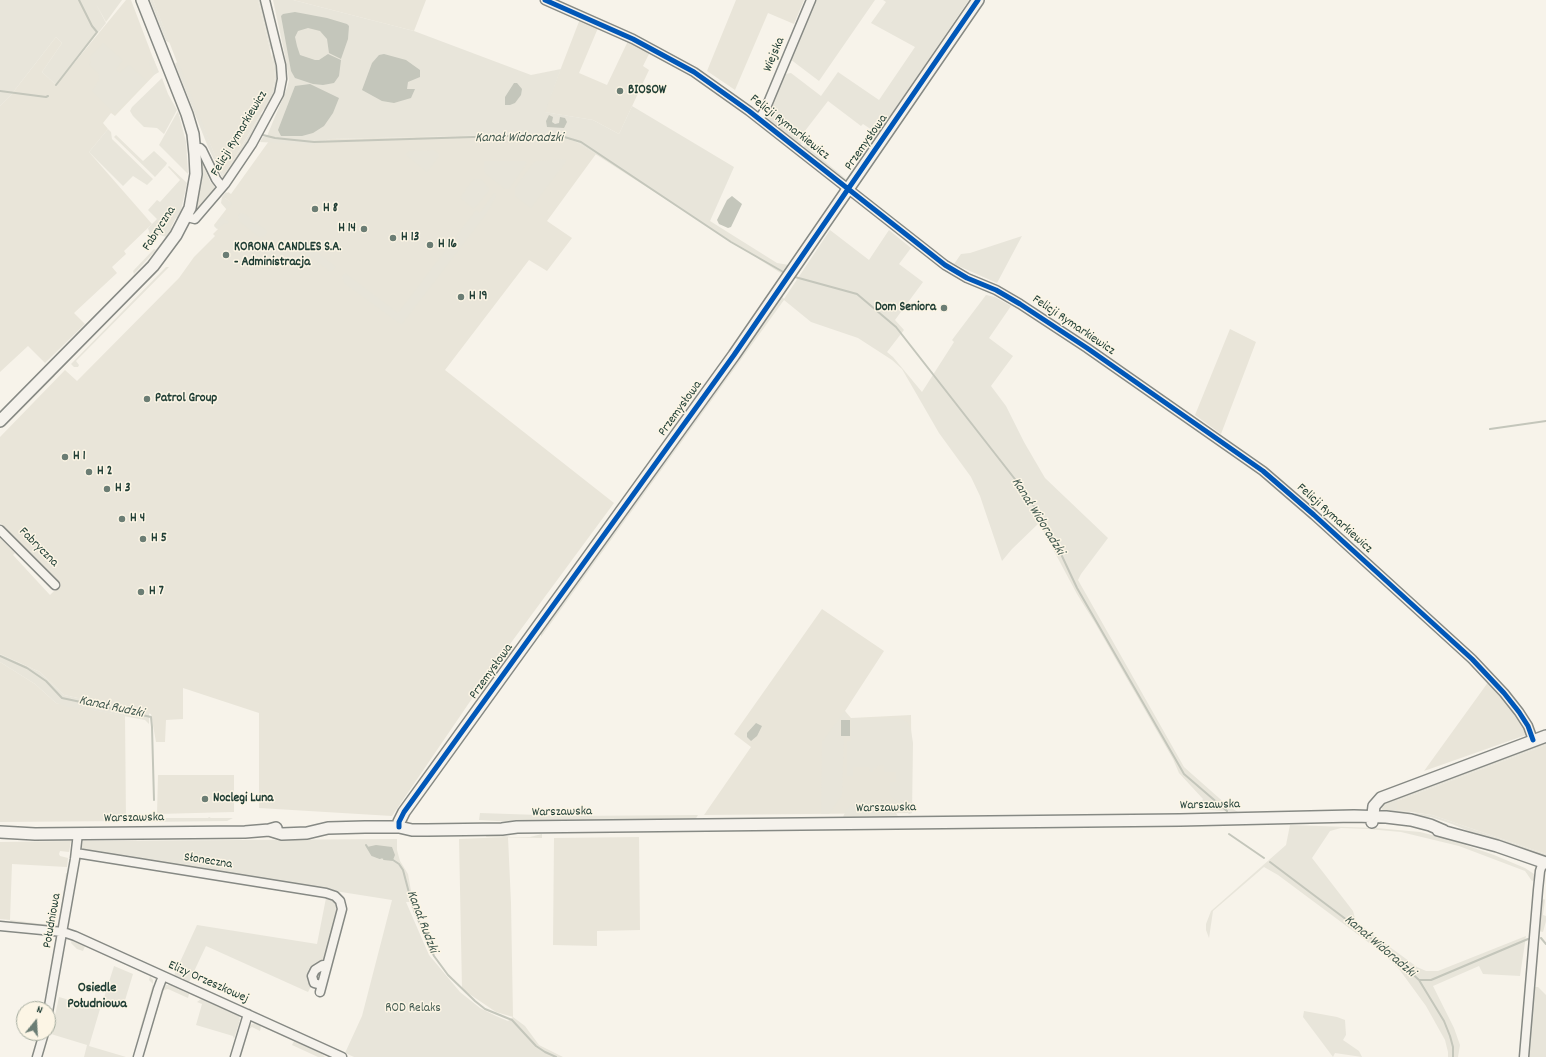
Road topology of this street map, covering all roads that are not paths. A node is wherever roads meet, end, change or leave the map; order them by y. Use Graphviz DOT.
graph roads {
  1 [pos="142,0"];
  2 [pos="264,0"];
  3 [pos="545,0"];
  4 [pos="811,0"];
  5 [pos="978,0"];
  6 [pos="759,119"];
  7 [pos="195,149"];
  8 [pos="222,187"];
  9 [pos="849,189"];
  10 [pos="186,217"];
  11 [pos="0,421"];
  12 [pos="0,530"];
  13 [pos="55,586"];
  14 [pos="1546,736"];
  15 [pos="1533,740"];
  16 [pos="1372,820"];
  17 [pos="399,827"];
  18 [pos="0,832"];
  19 [pos="78,833"];
  20 [pos="76,853"];
  21 [pos="1544,866"];
  22 [pos="0,926"];
  23 [pos="63,932"];
  24 [pos="327,965"];
  25 [pos="163,976"];
  26 [pos="50,1001"];
  27 [pos="248,1014"];
  28 [pos="42,1041"];
  29 [pos="332,1055"];
  30 [pos="37,1057"];
  31 [pos="138,1057"];
  32 [pos="235,1057"];
  33 [pos="342,1057"];
  34 [pos="1524,1057"];
  1 -- 7 [label="street, Fabryczna"];
  2 -- 8 [label="street, Felicji Rymarkiewicz"];
  3 -- 6 [label="street, Felicji Rymarkiewicz"];
  4 -- 6 [label="street, Wiejska"];
  5 -- 9 [label="street, Przemysłowa"];
  6 -- 9 [label="street, Felicji Rymarkiewicz"];
  7 -- 8 [label="street, Felicji Rymarkiewicz"];
  7 -- 10 [label="street, Fabryczna"];
  8 -- 10 [label="street, Felicji Rymarkiewicz"];
  9 -- 15 [label="street, Felicji Rymarkiewicz"];
  9 -- 17 [label="street, Przemysłowa"];
  10 -- 11 [label="street, Fabryczna"];
  12 -- 13 [label="street, Fabryczna"];
  14 -- 15 [label="street"];
  15 -- 16 [label="street"];
  16 -- 17 [label="street, Warszawska"];
  16 -- 21 [label="street, Warszawska"];
  17 -- 19 [label="street, Warszawska"];
  18 -- 19 [label="street, Warszawska"];
  19 -- 20 [label="street, Południowa"];
  20 -- 23 [label="street, Południowa"];
  20 -- 24 [label="street, Słoneczna"];
  21 -- 34 [label="street"];
  22 -- 23 [label="street, Elizy Orzeszkowej"];
  23 -- 25 [label="street, Elizy Orzeszkowej"];
  23 -- 26 [label="street, Południowa"];
  24 -- 24 [label="street"];
  25 -- 27 [label="street, Elizy Orzeszkowej"];
  25 -- 31 [label="street"];
  27 -- 29 [label="street, Elizy Orzeszkowej"];
  27 -- 32 [label="street"];
  28 -- 30 [label="street"];
  29 -- 33 [label="street, Elizy Orzeszkowej"];
}
